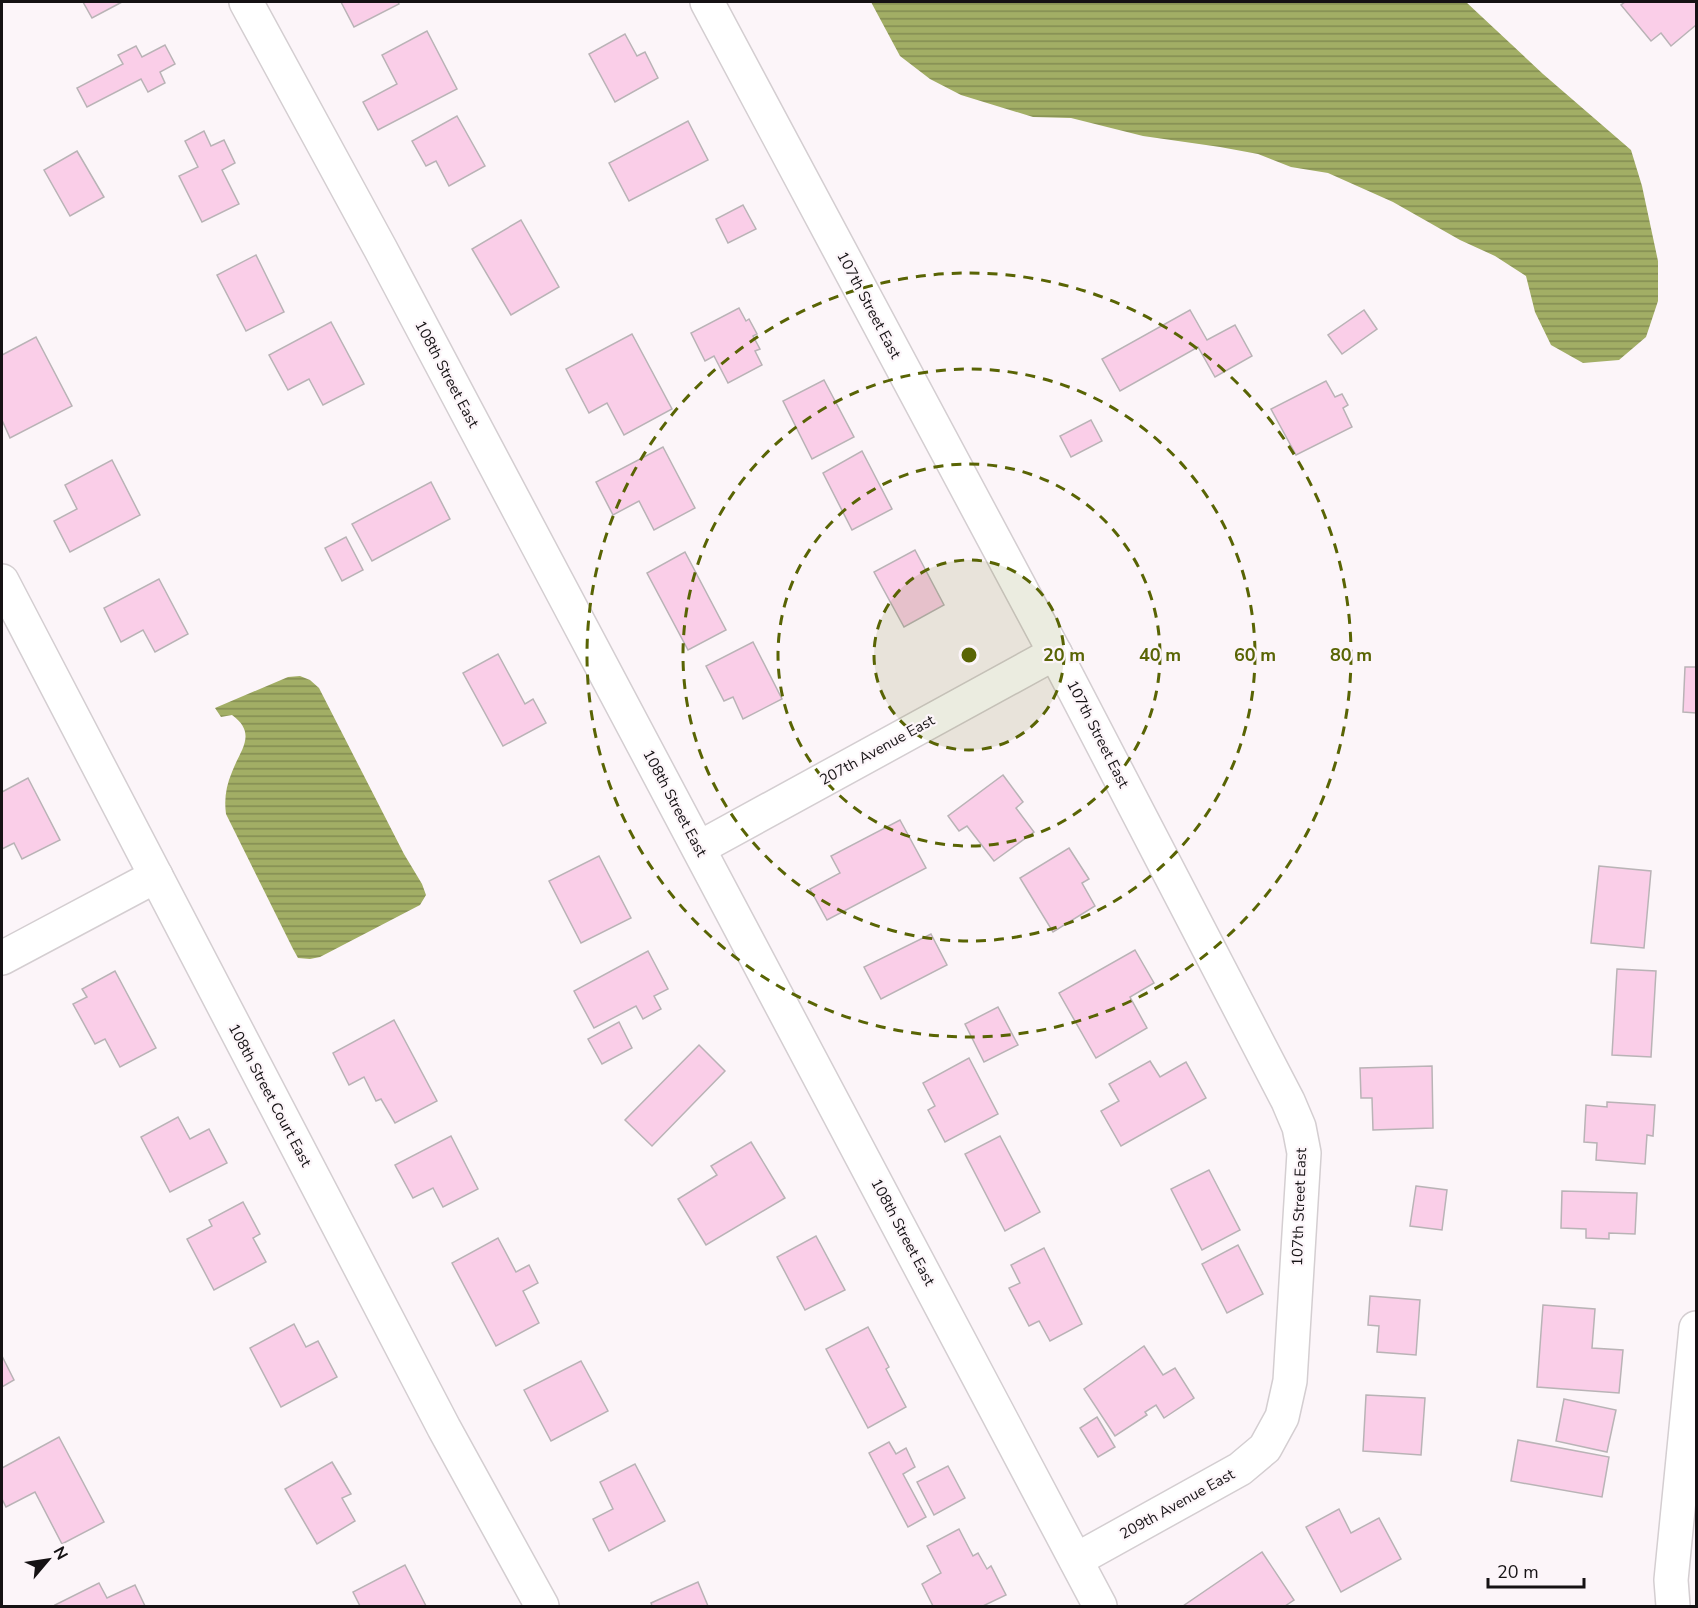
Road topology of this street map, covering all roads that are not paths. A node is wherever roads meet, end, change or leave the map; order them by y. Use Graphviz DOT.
graph roads {
  1 [pos="246,2"];
  2 [pos="708,2"];
  3 [pos="2,581"];
  4 [pos="1055,653"];
  5 [pos="699,848"];
  6 [pos="156,876"];
  7 [pos="2,958"];
  8 [pos="1696,1328"];
  9 [pos="1269,1438"];
  10 [pos="1076,1560"];
  11 [pos="542,1606"];
  12 [pos="1100,1606"];
  13 [pos="1673,1606"];
  1 -- 5 [label="street, 108th Street East"];
  2 -- 4 [label="street, 107th Street East"];
  3 -- 6 [label="street, 108th Street Court East"];
  4 -- 5 [label="street, 207th Avenue East"];
  4 -- 9 [label="street, 107th Street East"];
  5 -- 10 [label="street, 108th Street East"];
  6 -- 7 [label="street"];
  6 -- 11 [label="street, 108th Street Court East"];
  8 -- 13 [label="street"];
  9 -- 10 [label="street, 209th Avenue East"];
  10 -- 12 [label="street, 108th Street East"];
}
